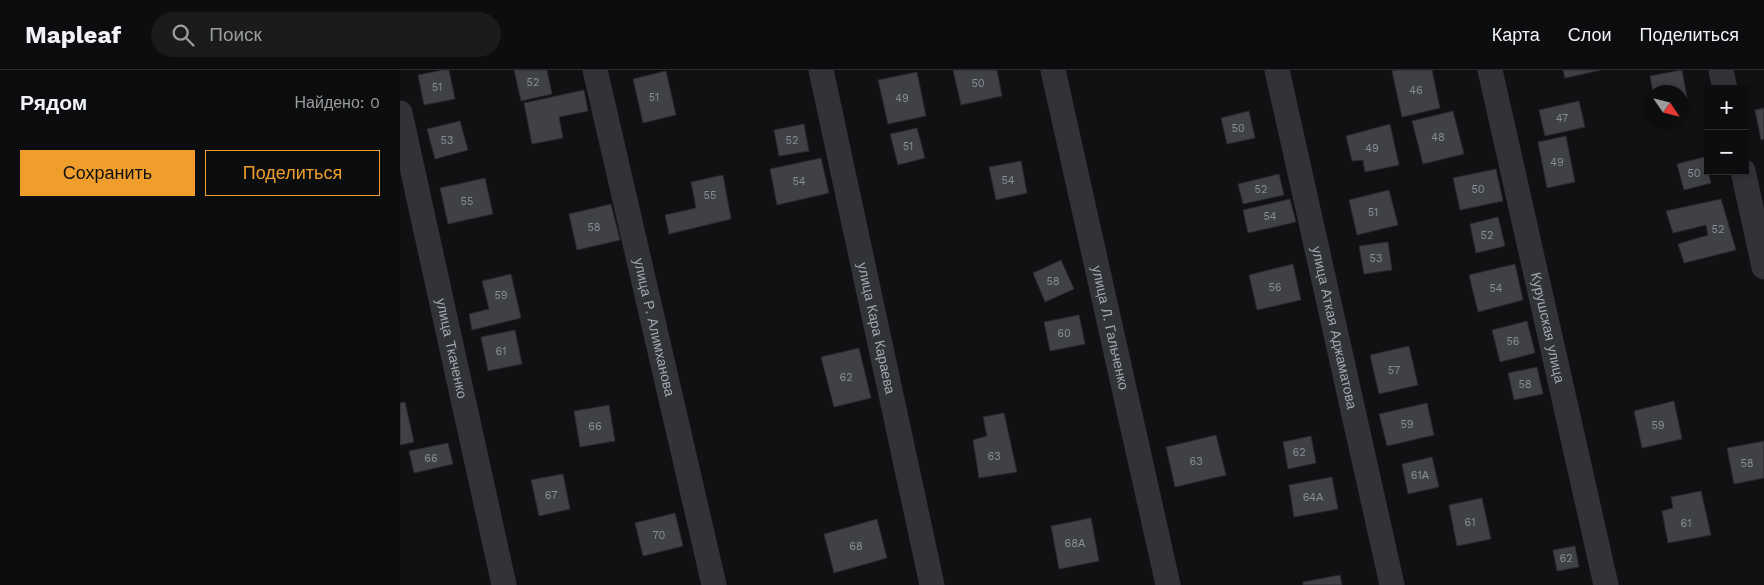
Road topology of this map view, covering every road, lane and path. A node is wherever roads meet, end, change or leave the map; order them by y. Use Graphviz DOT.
graph roads {
  1 [pos="595,70"];
  2 [pos="821,70"];
  3 [pos="1053,70"];
  4 [pos="1277,70"];
  5 [pos="1490,70"];
  6 [pos="1722,70"];
  7 [pos="1725,85"];
  8 [pos="400,113"];
  9 [pos="1744,175"];
  10 [pos="1764,267"];
  11 [pos="504,585"];
  12 [pos="714,585"];
  13 [pos="932,585"];
  14 [pos="1168,585"];
  15 [pos="1392,585"];
  16 [pos="1606,585"];
  1 -- 12 [label="street, улица Р. Алимханова"];
  2 -- 13 [label="street, улица Кара Караева"];
  3 -- 14 [label="street, улица Л. Гальченко"];
  4 -- 15 [label="street, улица Аткая Аджаматова"];
  5 -- 16 [label="street, Курушская улица"];
  6 -- 7 [label="street"];
  8 -- 11 [label="street, улица Ткаченко"];
  9 -- 10 [label="street"];
}
